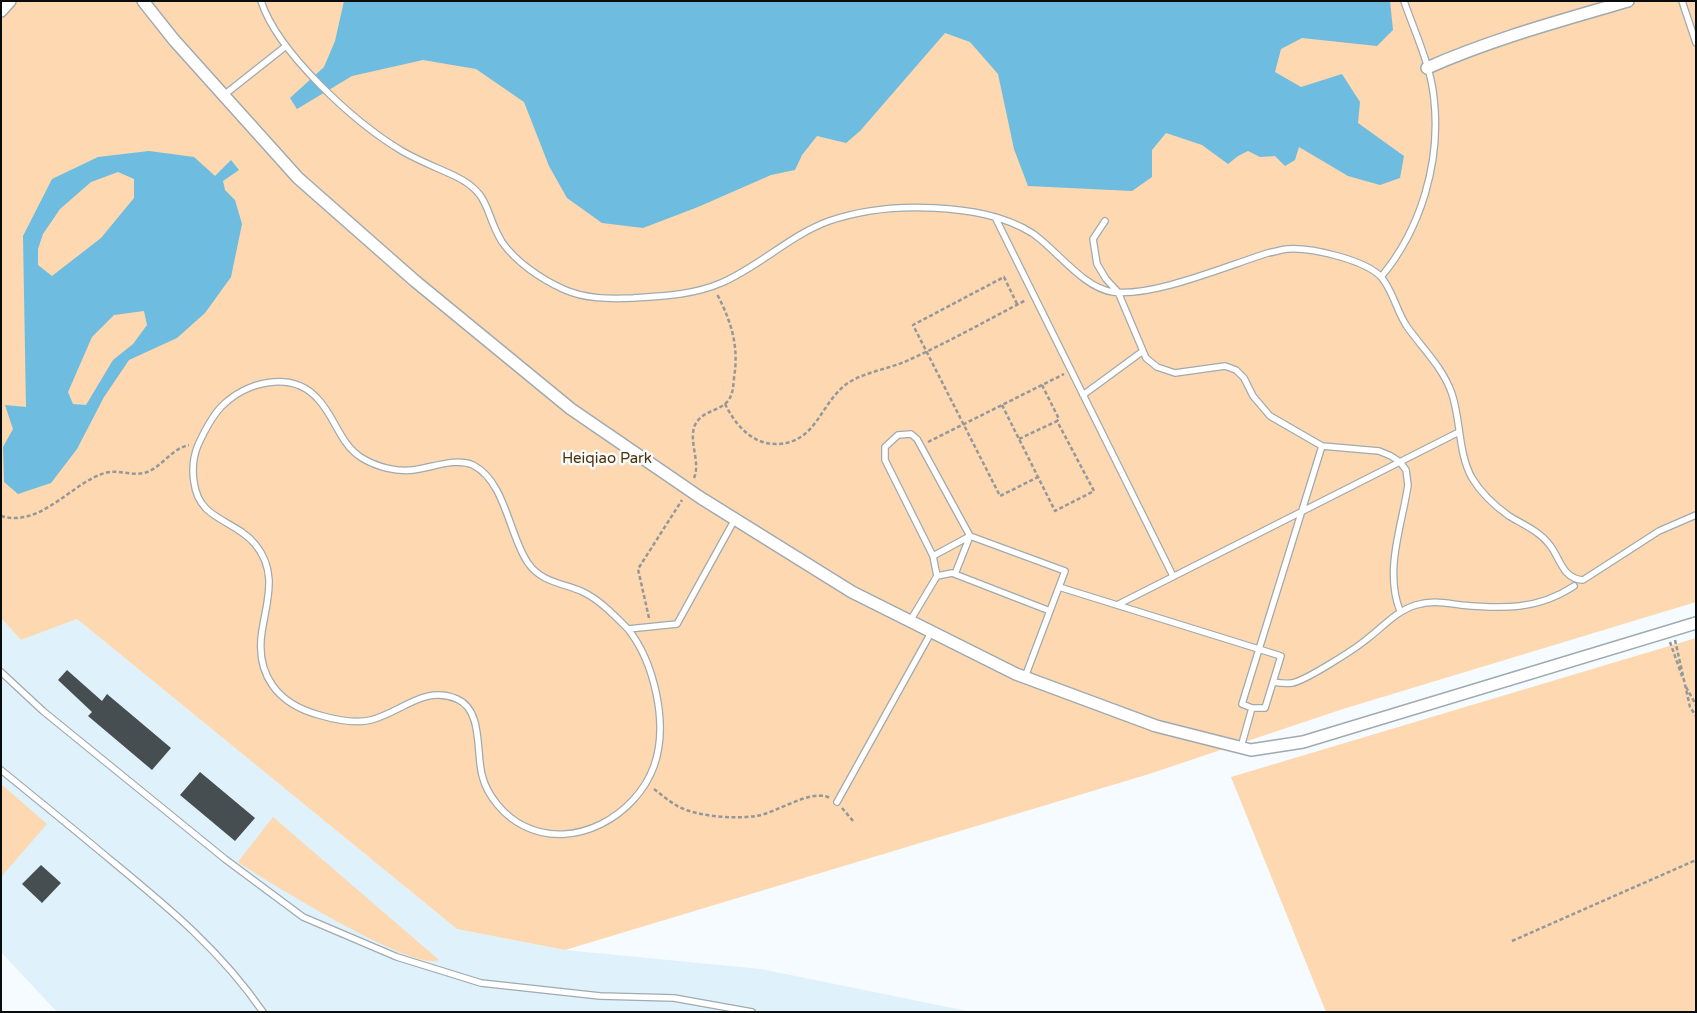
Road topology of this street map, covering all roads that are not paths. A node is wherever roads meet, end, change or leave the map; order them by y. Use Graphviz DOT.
graph roads {
  1 [pos="10,1"];
  2 [pos="143,1"];
  3 [pos="261,1"];
  4 [pos="1404,1"];
  5 [pos="1628,1"];
  6 [pos="1682,1"];
  7 [pos="1,11"];
  8 [pos="1696,43"];
  9 [pos="286,46"];
  10 [pos="1427,68"];
  11 [pos="224,95"];
  12 [pos="995,217"];
  13 [pos="1105,221"];
  14 [pos="1381,277"];
  15 [pos="1118,292"];
  16 [pos="1143,351"];
  17 [pos="1083,395"];
  18 [pos="1459,432"];
  19 [pos="1322,446"];
  20 [pos="1400,462"];
  21 [pos="1302,512"];
  22 [pos="1696,515"];
  23 [pos="735,519"];
  24 [pos="970,536"];
  25 [pos="933,556"];
  26 [pos="954,574"];
  27 [pos="937,576"];
  28 [pos="1173,576"];
  29 [pos="1574,586"];
  30 [pos="1059,587"];
  31 [pos="1117,605"];
  32 [pos="1400,611"];
  33 [pos="1050,612"];
  34 [pos="910,621"];
  35 [pos="1696,623"];
  36 [pos="628,629"];
  37 [pos="932,631"];
  38 [pos="1259,649"];
  39 [pos="1,672"];
  40 [pos="1025,677"];
  41 [pos="1273,682"];
  42 [pos="1252,708"];
  43 [pos="1241,747"];
  44 [pos="1,770"];
  45 [pos="837,802"];
  46 [pos="713,1005"];
  47 [pos="263,1012"];
  48 [pos="712,1012"];
  49 [pos="752,1012"];
  1 -- 7 [label="street"];
  2 -- 11 [label="street"];
  3 -- 9 [label="lane"];
  4 -- 10 [label="lane"];
  5 -- 10 [label="street"];
  6 -- 8 [label="lane"];
  9 -- 11 [label="lane"];
  9 -- 12 [label="lane"];
  10 -- 14 [label="lane"];
  11 -- 23 [label="street"];
  12 -- 15 [label="lane"];
  12 -- 17 [label="lane"];
  13 -- 15 [label="lane"];
  14 -- 15 [label="lane"];
  14 -- 18 [label="lane"];
  15 -- 16 [label="lane"];
  16 -- 17 [label="lane"];
  16 -- 19 [label="lane"];
  17 -- 28 [label="lane"];
  18 -- 20 [label="lane"];
  18 -- 22 [label="lane"];
  19 -- 20 [label="lane"];
  19 -- 21 [label="lane"];
  20 -- 21 [label="lane"];
  20 -- 32 [label="lane"];
  21 -- 28 [label="lane"];
  21 -- 38 [label="lane"];
  23 -- 34 [label="street"];
  23 -- 36 [label="lane"];
  24 -- 25 [label="lane"];
  24 -- 25 [label="lane"];
  24 -- 26 [label="lane"];
  24 -- 30 [label="lane"];
  25 -- 27 [label="lane"];
  26 -- 27 [label="lane"];
  26 -- 33 [label="lane"];
  27 -- 34 [label="lane"];
  28 -- 31 [label="lane"];
  29 -- 32 [label="lane"];
  30 -- 31 [label="lane"];
  30 -- 33 [label="lane"];
  31 -- 38 [label="lane"];
  32 -- 41 [label="lane"];
  33 -- 40 [label="lane"];
  34 -- 37 [label="street"];
  35 -- 43 [label="street"];
  36 -- 36 [label="lane"];
  37 -- 40 [label="street"];
  37 -- 45 [label="lane"];
  38 -- 41 [label="lane"];
  38 -- 42 [label="lane"];
  39 -- 46 [label="lane"];
  40 -- 43 [label="street"];
  41 -- 42 [label="lane"];
  42 -- 43 [label="lane"];
  44 -- 47 [label="lane"];
  46 -- 48 [label="lane"];
  46 -- 49 [label="lane"];
}
